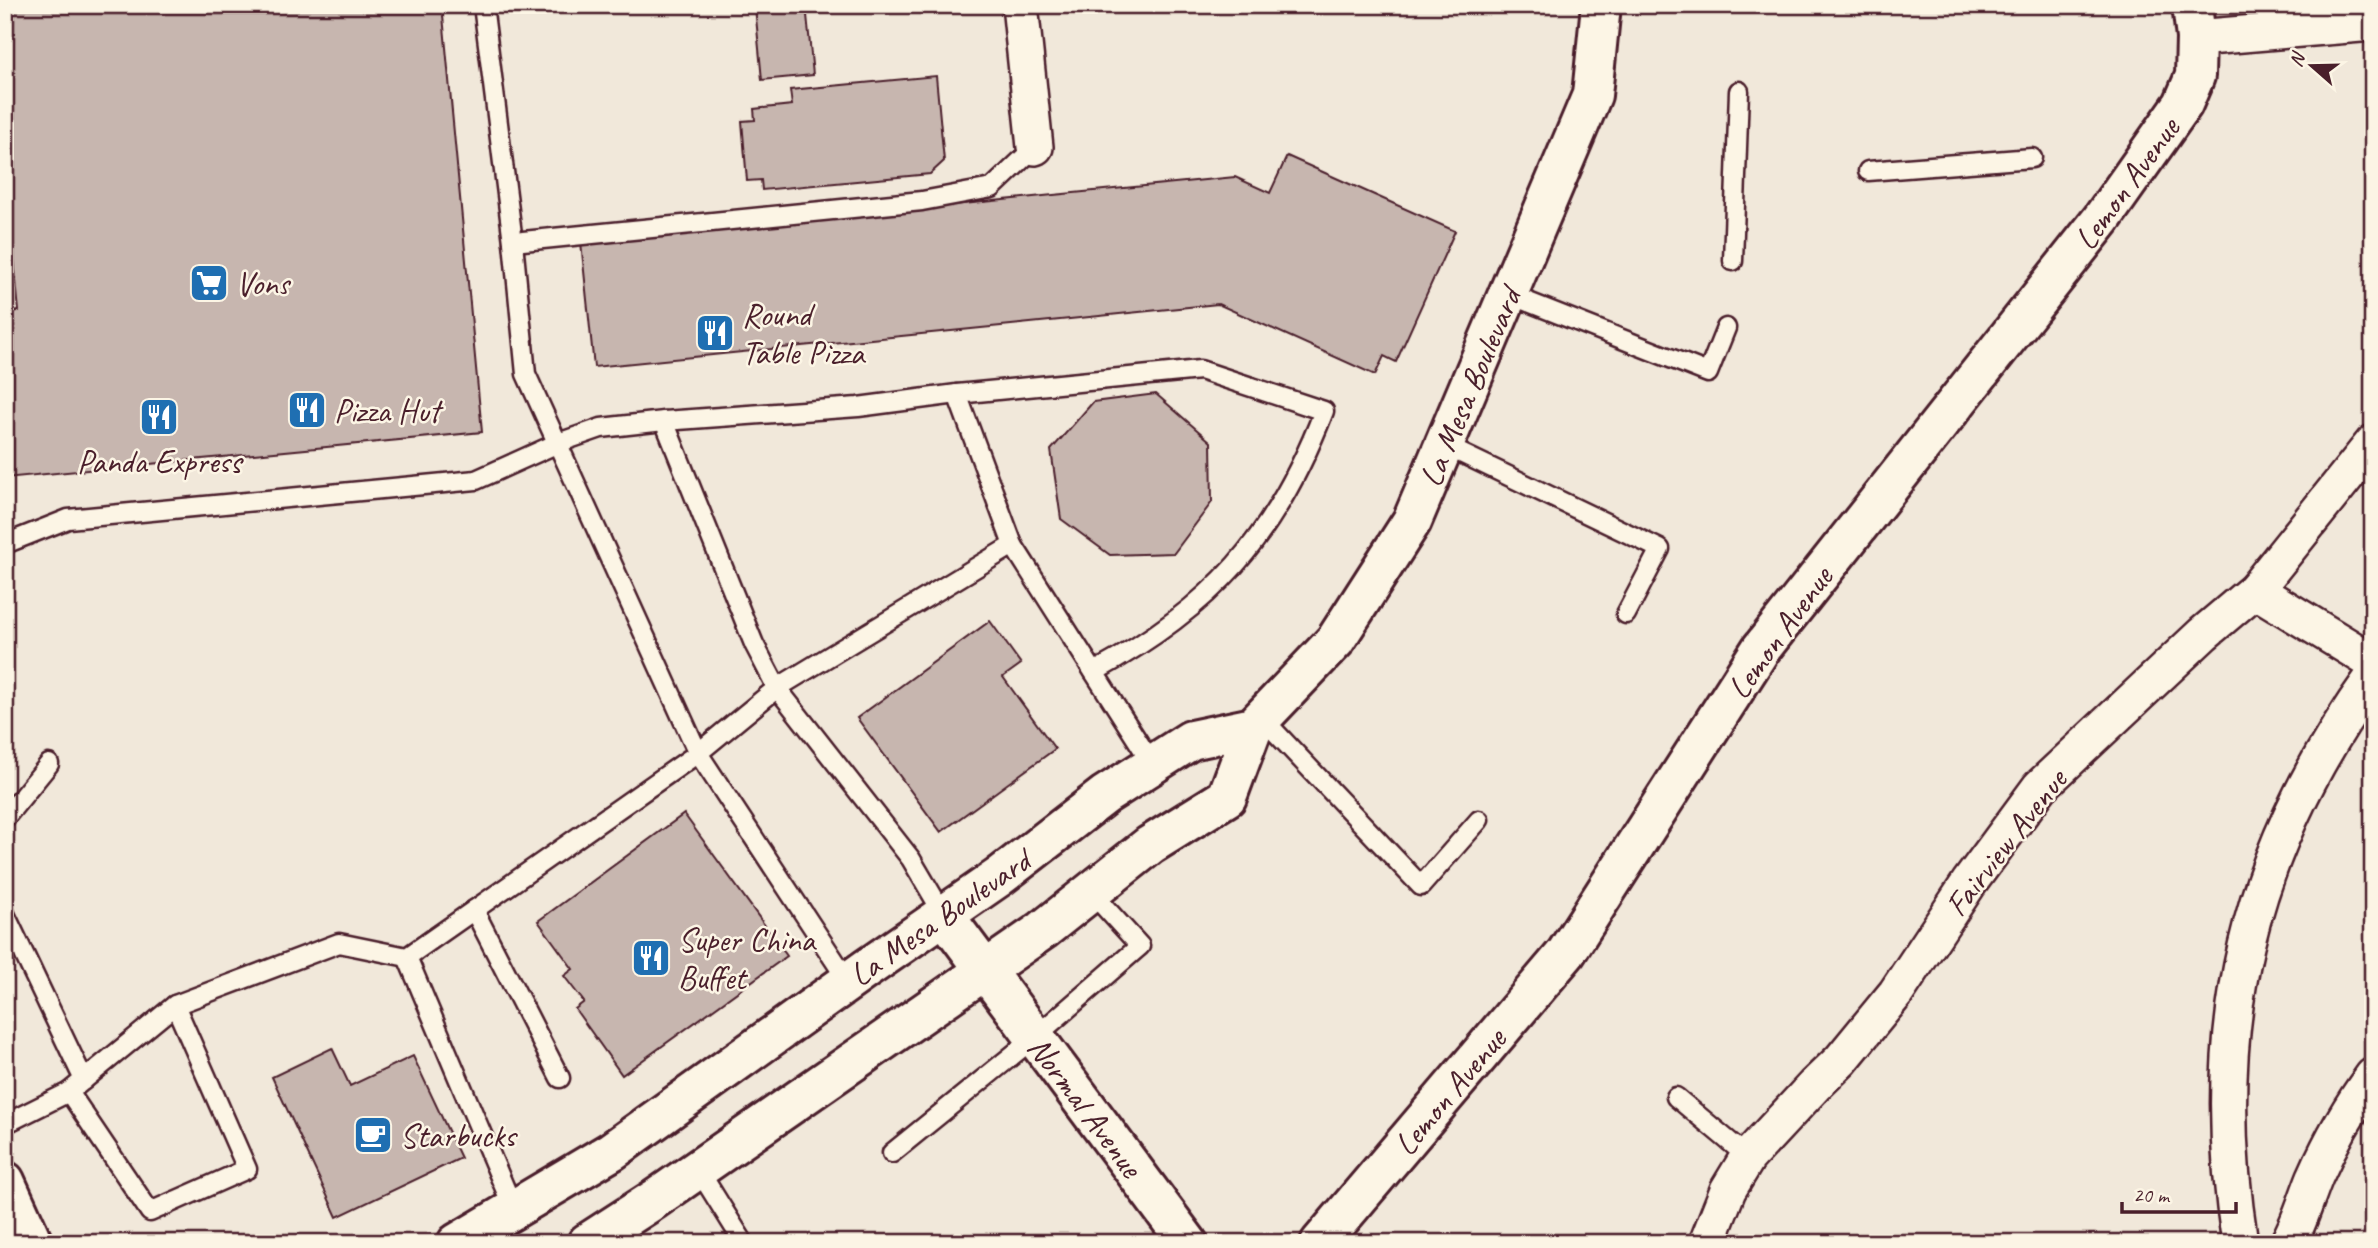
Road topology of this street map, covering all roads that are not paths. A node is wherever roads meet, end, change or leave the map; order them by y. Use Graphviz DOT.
graph roads {
  1 [pos="483,5"];
  2 [pos="1020,5"];
  3 [pos="1601,5"];
  4 [pos="2194,22"];
  5 [pos="2373,23"];
  6 [pos="1739,91"];
  7 [pos="1035,147"];
  8 [pos="2032,158"];
  9 [pos="1868,171"];
  10 [pos="513,242"];
  11 [pos="1733,261"];
  12 [pos="1508,294"];
  13 [pos="1726,328"];
  14 [pos="957,394"];
  15 [pos="664,421"];
  16 [pos="558,443"];
  17 [pos="2373,443"];
  18 [pos="1444,445"];
  19 [pos="5,544"];
  20 [pos="1013,545"];
  21 [pos="2255,590"];
  22 [pos="1626,614"];
  23 [pos="2373,662"];
  24 [pos="1094,672"];
  25 [pos="2373,677"];
  26 [pos="777,688"];
  27 [pos="1257,722"];
  28 [pos="698,752"];
  29 [pos="49,764"];
  30 [pos="1153,765"];
  31 [pos="5,818"];
  32 [pos="1479,820"];
  33 [pos="1091,892"];
  34 [pos="474,910"];
  35 [pos="5,914"];
  36 [pos="944,915"];
  37 [pos="407,957"];
  38 [pos="986,970"];
  39 [pos="848,981"];
  40 [pos="175,1005"];
  41 [pos="1035,1037"];
  42 [pos="2373,1076"];
  43 [pos="561,1078"];
  44 [pos="84,1080"];
  45 [pos="69,1092"];
  46 [pos="1676,1097"];
  47 [pos="5,1124"];
  48 [pos="892,1153"];
  49 [pos="1748,1157"];
  50 [pos="698,1168"];
  51 [pos="5,1181"];
  52 [pos="514,1210"];
  53 [pos="33,1243"];
  54 [pos="457,1243"];
  55 [pos="587,1243"];
  56 [pos="744,1243"];
  57 [pos="1188,1243"];
  58 [pos="1320,1243"];
  59 [pos="1707,1243"];
  60 [pos="2240,1243"];
  61 [pos="2288,1243"];
  1 -- 10 [label="lane"];
  2 -- 7 [label="street"];
  3 -- 12 [label="main road, La Mesa Boulevard"];
  4 -- 5 [label="street"];
  4 -- 58 [label="main road, Lemon Avenue"];
  6 -- 11 [label="lane"];
  7 -- 10 [label="lane"];
  8 -- 9 [label="lane"];
  10 -- 16 [label="lane"];
  12 -- 13 [label="lane"];
  12 -- 18 [label="main road, La Mesa Boulevard"];
  14 -- 15 [label="lane"];
  14 -- 20 [label="lane"];
  14 -- 24 [label="lane"];
  15 -- 16 [label="lane"];
  15 -- 26 [label="lane"];
  16 -- 19 [label="lane"];
  16 -- 28 [label="lane"];
  17 -- 21 [label="street, Fairview Avenue"];
  18 -- 22 [label="lane"];
  18 -- 27 [label="main road, La Mesa Boulevard"];
  20 -- 24 [label="lane"];
  20 -- 26 [label="lane"];
  21 -- 23 [label="street"];
  21 -- 49 [label="street, Fairview Avenue"];
  24 -- 30 [label="lane"];
  25 -- 60 [label="street"];
  26 -- 28 [label="lane"];
  26 -- 36 [label="lane"];
  27 -- 30 [label="main road, La Mesa Boulevard"];
  27 -- 32 [label="lane"];
  27 -- 33 [label="main road, La Mesa Boulevard"];
  28 -- 34 [label="lane"];
  28 -- 39 [label="lane"];
  29 -- 31 [label="lane"];
  30 -- 36 [label="main road, La Mesa Boulevard"];
  33 -- 38 [label="main road, La Mesa Boulevard"];
  33 -- 41 [label="lane"];
  34 -- 37 [label="lane"];
  34 -- 43 [label="lane"];
  35 -- 44 [label="lane"];
  36 -- 38 [label="main road, Normal Avenue"];
  36 -- 39 [label="main road, La Mesa Boulevard"];
  37 -- 40 [label="lane"];
  37 -- 52 [label="lane"];
  38 -- 41 [label="main road, Normal Avenue"];
  38 -- 50 [label="main road, La Mesa Boulevard"];
  39 -- 52 [label="main road, La Mesa Boulevard"];
  40 -- 44 [label="lane"];
  40 -- 45 [label="lane"];
  41 -- 48 [label="lane"];
  41 -- 57 [label="main road, Normal Avenue"];
  42 -- 61 [label="street"];
  44 -- 45 [label="lane"];
  45 -- 47 [label="lane"];
  46 -- 49 [label="lane"];
  49 -- 59 [label="street, Fairview Avenue"];
  50 -- 55 [label="main road, La Mesa Boulevard"];
  50 -- 56 [label="lane"];
  51 -- 53 [label="main road"];
  52 -- 54 [label="main road, La Mesa Boulevard"];
}
